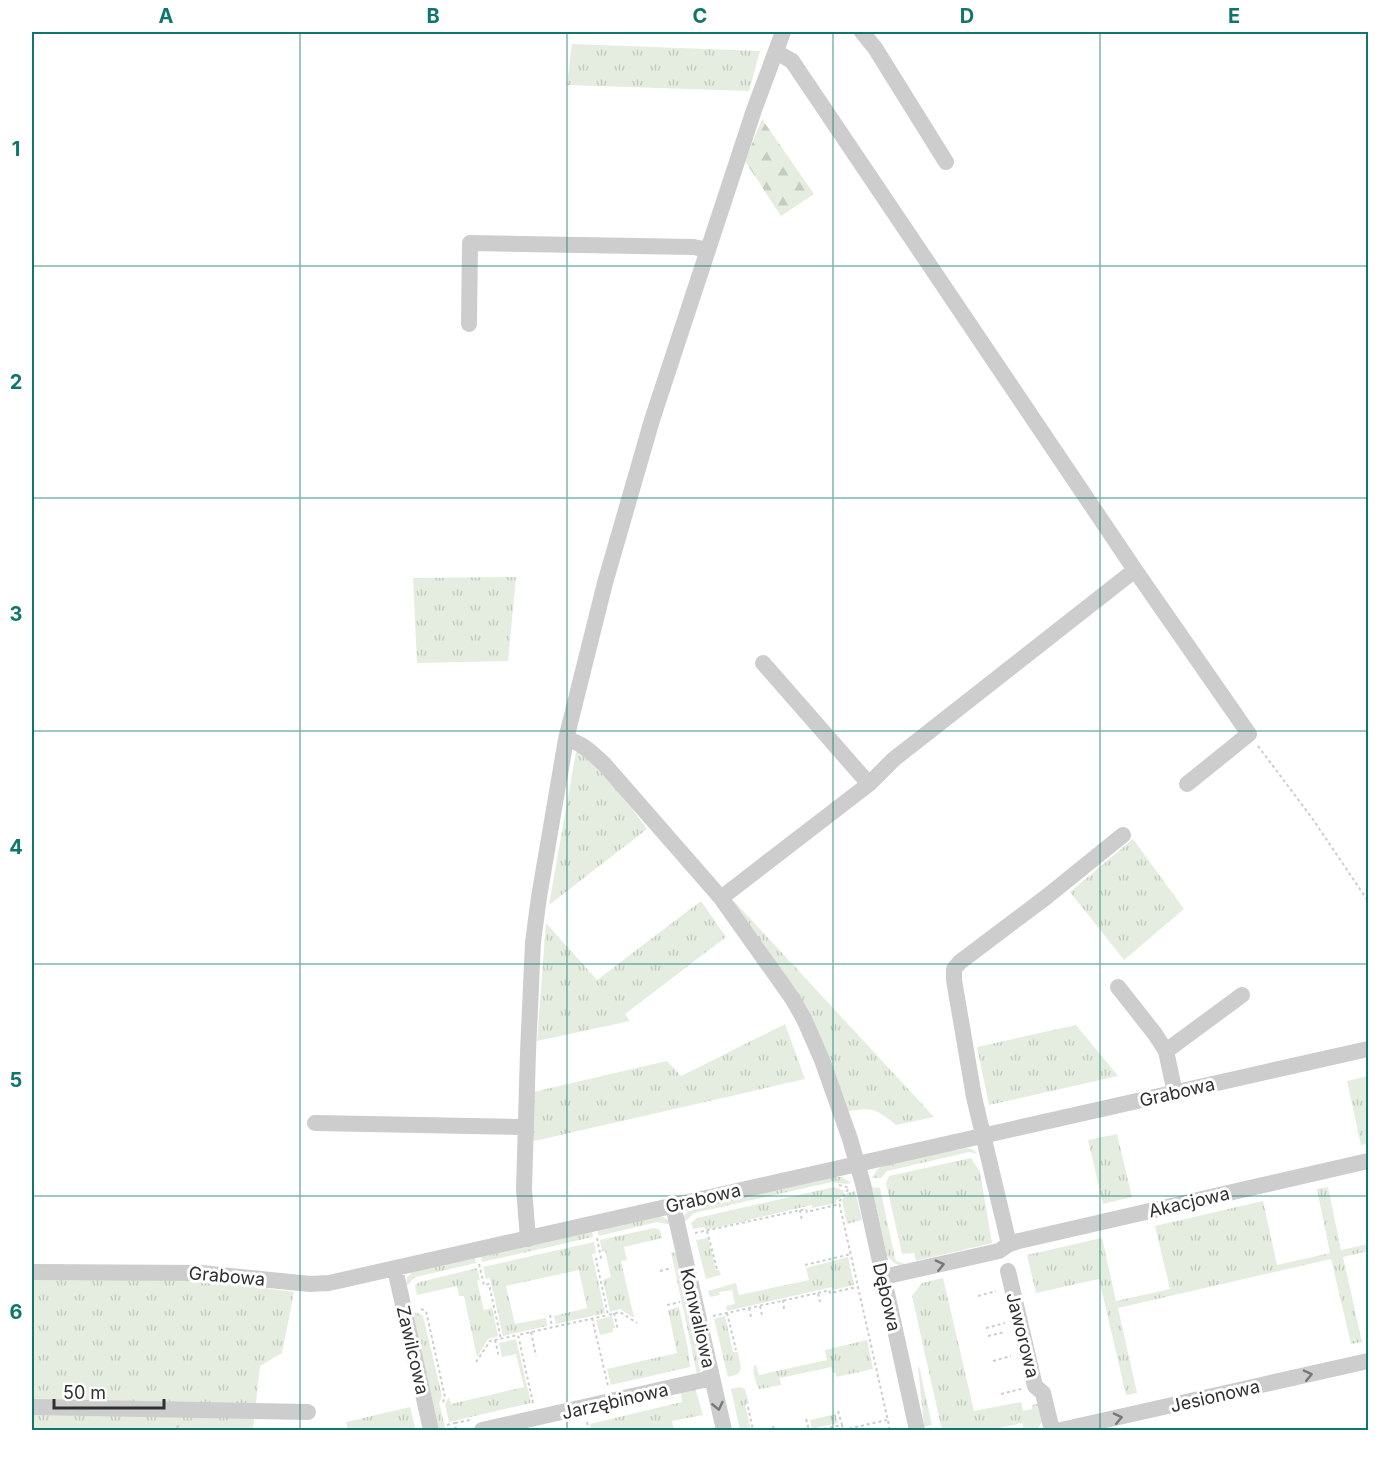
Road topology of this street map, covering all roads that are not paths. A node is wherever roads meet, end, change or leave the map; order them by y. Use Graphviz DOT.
graph roads {
  1 [pos="783,32"];
  2 [pos="862,32"];
  3 [pos="776,51"];
  4 [pos="946,162"];
  5 [pos="707,250"];
  6 [pos="469,324"];
  7 [pos="1135,570"];
  8 [pos="763,663"];
  9 [pos="566,739"];
  10 [pos="868,784"];
  11 [pos="1187,784"];
  12 [pos="1123,835"];
  13 [pos="722,898"];
  14 [pos="1118,987"];
  15 [pos="1242,995"];
  16 [pos="1368,1048"];
  17 [pos="1166,1050"];
  18 [pos="1175,1093"];
  19 [pos="315,1123"];
  20 [pos="526,1127"];
  21 [pos="984,1135"];
  22 [pos="1368,1161"];
  23 [pos="857,1163"];
  24 [pos="673,1205"];
  25 [pos="528,1239"];
  26 [pos="1010,1244"];
  27 [pos="395,1269"];
  28 [pos="32,1272"];
  29 [pos="883,1277"];
  30 [pos="1010,1279"];
  31 [pos="1368,1361"];
  32 [pos="712,1378"];
  33 [pos="32,1407"];
  34 [pos="308,1412"];
  35 [pos="439,1428"];
  36 [pos="482,1431"];
  37 [pos="724,1431"];
  38 [pos="917,1431"];
  39 [pos="1052,1431"];
  40 [pos="1061,1431"];
  1 -- 3 [label="street"];
  2 -- 4 [label="street"];
  3 -- 5 [label="street"];
  3 -- 7 [label="street"];
  5 -- 6 [label="street"];
  5 -- 9 [label="street"];
  7 -- 10 [label="street"];
  7 -- 11 [label="street"];
  8 -- 10 [label="street"];
  9 -- 13 [label="street, Dębowa"];
  9 -- 20 [label="street"];
  10 -- 13 [label="street"];
  12 -- 21 [label="street"];
  13 -- 23 [label="street, Dębowa"];
  14 -- 17 [label="street"];
  15 -- 17 [label="street"];
  16 -- 18 [label="street, Grabowa"];
  17 -- 18 [label="street"];
  18 -- 21 [label="street, Grabowa"];
  19 -- 20 [label="street"];
  20 -- 25 [label="street"];
  21 -- 23 [label="street, Grabowa"];
  21 -- 26 [label="street"];
  22 -- 26 [label="street, Akacjowa"];
  23 -- 24 [label="street, Grabowa"];
  23 -- 29 [label="street, Dębowa"];
  24 -- 25 [label="street, Grabowa"];
  24 -- 32 [label="street, Konwaliowa"];
  25 -- 27 [label="street, Grabowa"];
  29 -- 26 [label="street, Akacjowa, one-way"];
  27 -- 28 [label="street, Grabowa"];
  27 -- 35 [label="street, Zawilcowa"];
  29 -- 38 [label="street, Dębowa"];
  30 -- 39 [label="street, Jaworowa"];
  40 -- 31 [label="street, Jesionowa, one-way"];
  32 -- 36 [label="street, Jarzębinowa"];
  32 -- 37 [label="street, Konwaliowa, one-way"];
  33 -- 34 [label="street"];
}
